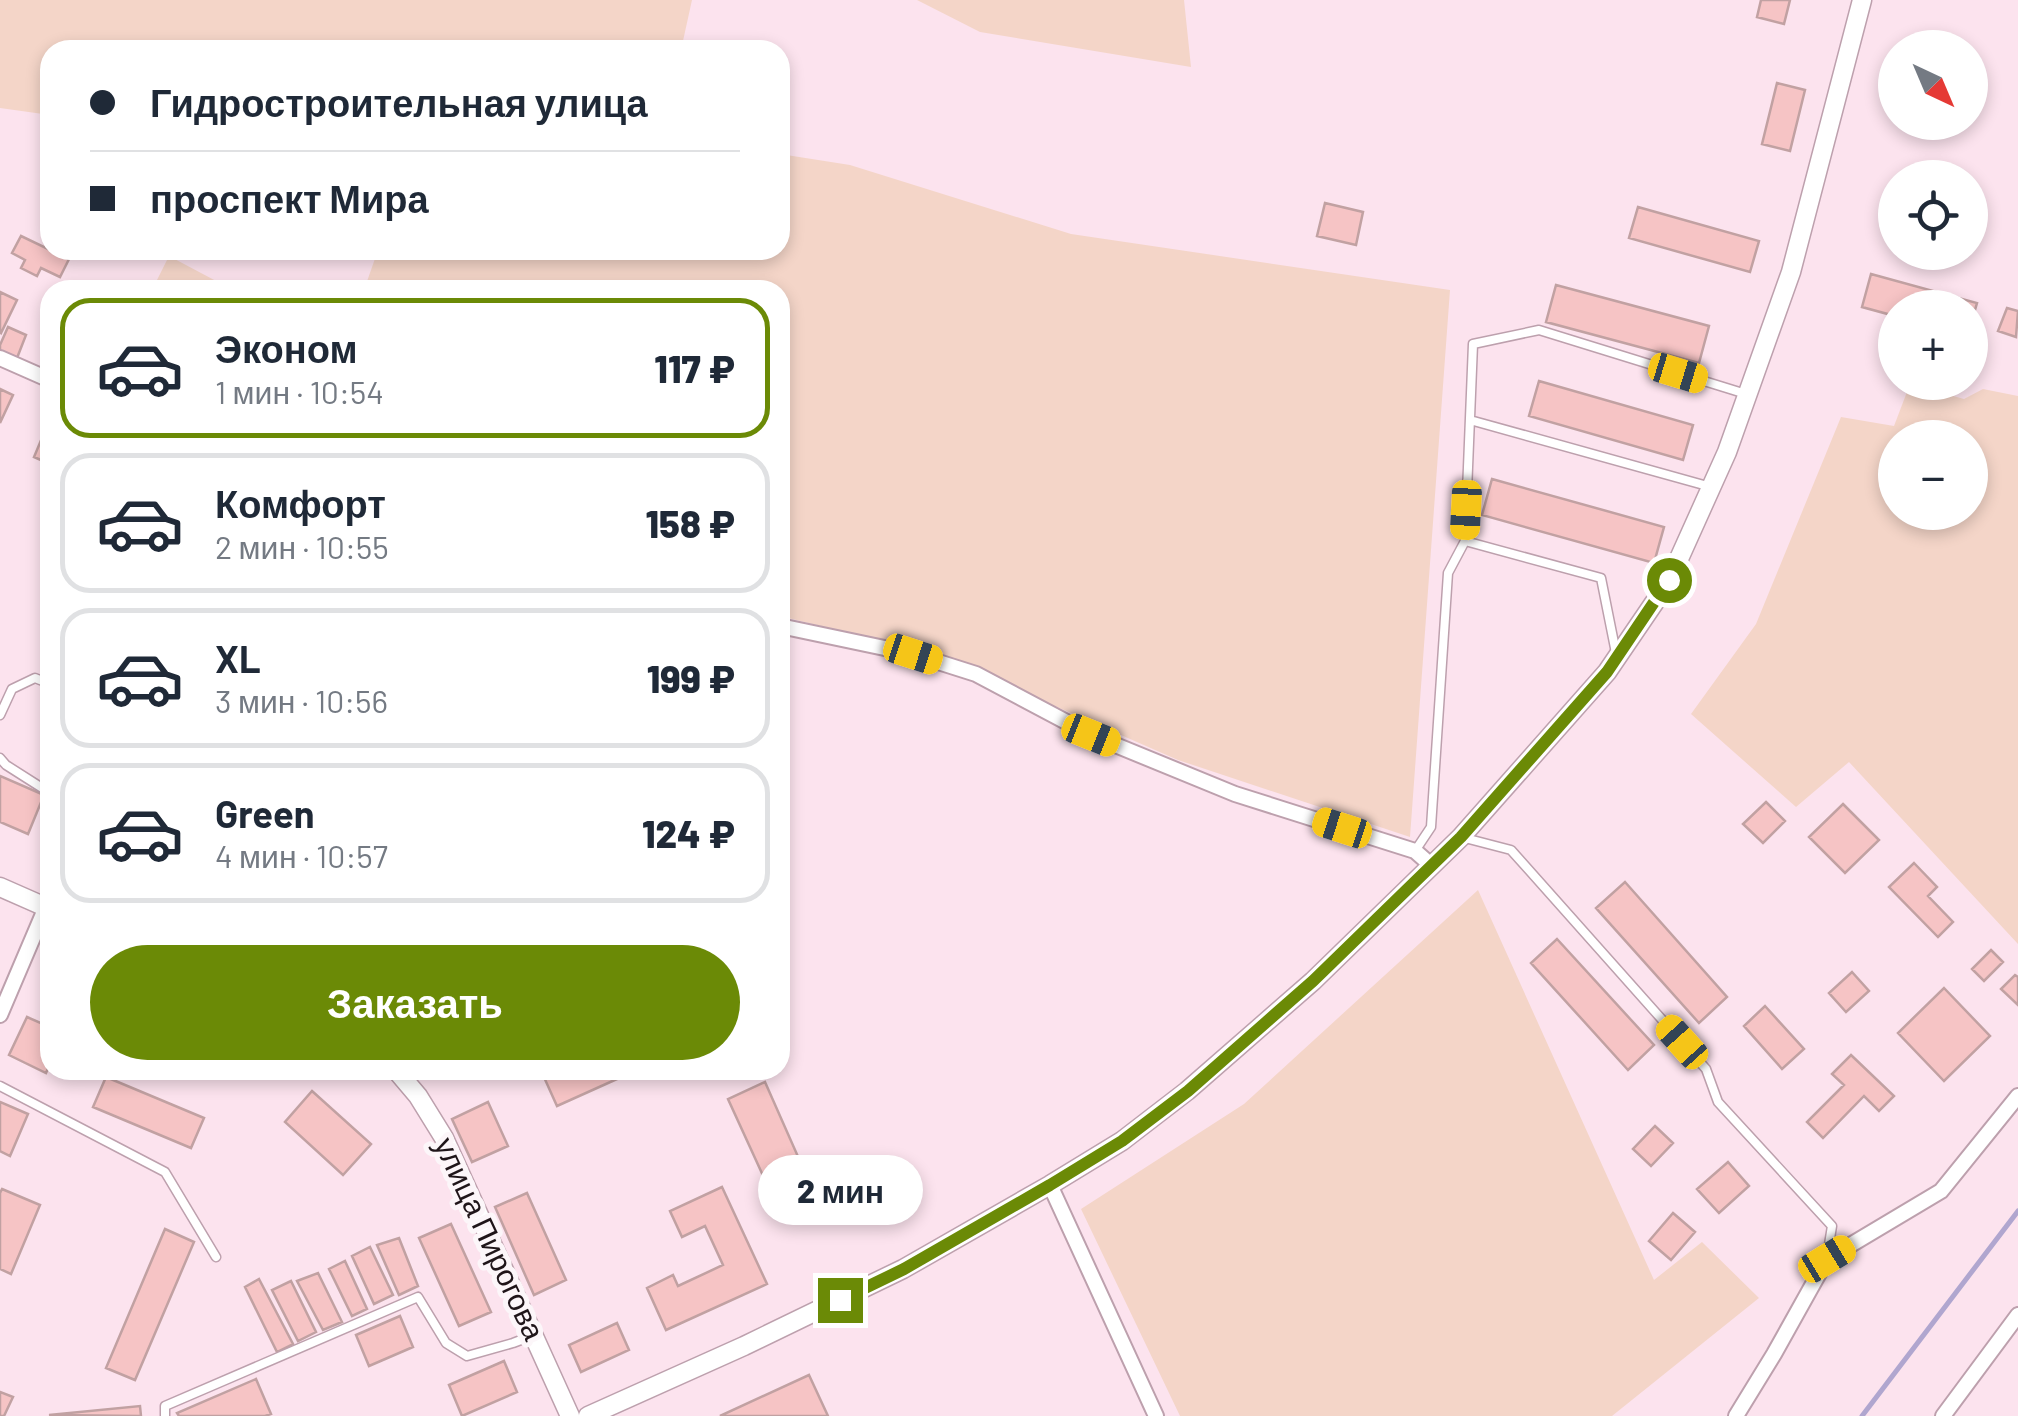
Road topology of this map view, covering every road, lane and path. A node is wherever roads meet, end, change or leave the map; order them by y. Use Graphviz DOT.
graph roads {
  1 [pos="1862,0"];
  2 [pos="0,358"];
  3 [pos="40,376"];
  4 [pos="1748,394"];
  5 [pos="1470,420"];
  6 [pos="1711,487"];
  7 [pos="1464,541"];
  8 [pos="790,628"];
  9 [pos="1617,658"];
  10 [pos="40,680"];
  11 [pos="0,715"];
  12 [pos="0,758"];
  13 [pos="40,787"];
  14 [pos="1461,837"];
  15 [pos="1415,851"];
  16 [pos="1432,866"];
  17 [pos="0,887"];
  18 [pos="40,901"];
  19 [pos="40,924"];
  20 [pos="0,1015"];
  21 [pos="404,1080"];
  22 [pos="0,1086"];
  23 [pos="2018,1096"];
  24 [pos="1050,1185"];
  25 [pos="216,1257"];
  26 [pos="1827,1259"];
  27 [pos="2018,1315"];
  28 [pos="534,1335"];
  29 [pos="165,1416"];
  30 [pos="570,1416"];
  31 [pos="588,1416"];
  32 [pos="1156,1416"];
  33 [pos="1736,1416"];
  34 [pos="1943,1416"];
  1 -- 4 [label="street"];
  2 -- 3 [label="street"];
  4 -- 5 [label="lane"];
  4 -- 6 [label="street"];
  5 -- 6 [label="lane"];
  5 -- 7 [label="lane"];
  6 -- 9 [label="street"];
  7 -- 9 [label="lane"];
  7 -- 15 [label="lane"];
  8 -- 15 [label="street"];
  9 -- 14 [label="street"];
  10 -- 11 [label="lane"];
  12 -- 13 [label="lane"];
  14 -- 16 [label="street"];
  14 -- 26 [label="lane"];
  15 -- 16 [label="street"];
  16 -- 24 [label="street"];
  17 -- 18 [label="street"];
  19 -- 20 [label="street"];
  21 -- 28 [label="street, улица Пирогова"];
  22 -- 25 [label="lane"];
  23 -- 26 [label="street"];
  24 -- 31 [label="street"];
  24 -- 32 [label="street"];
  26 -- 33 [label="street"];
  27 -- 34 [label="street"];
  28 -- 29 [label="lane"];
  28 -- 30 [label="street, улица Пирогова"];
}
